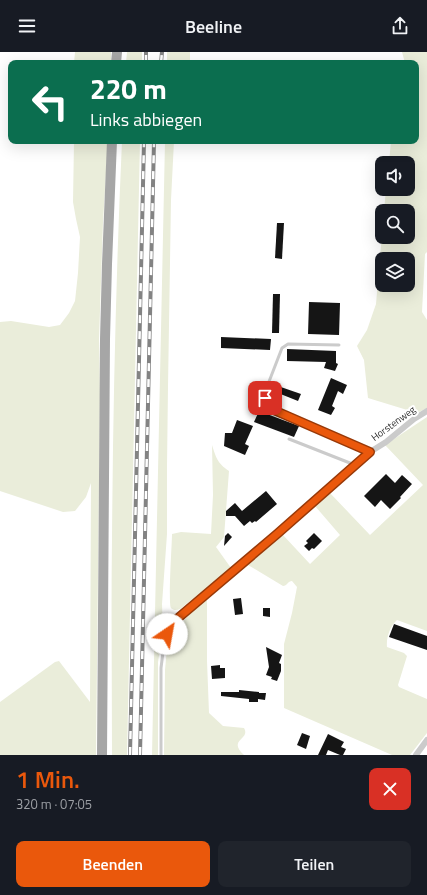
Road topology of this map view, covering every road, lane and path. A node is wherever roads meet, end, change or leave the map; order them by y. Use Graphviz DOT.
graph roads {
  1 [pos="112,144"];
  2 [pos="339,345"];
  3 [pos="427,411"];
  4 [pos="288,439"];
  5 [pos="370,452"];
  6 [pos="355,465"];
  7 [pos="171,624"];
  8 [pos="427,740"];
  9 [pos="102,755"];
  10 [pos="161,755"];
  11 [pos="416,755"];
  1 -- 9 [label="main road"];
  2 -- 5 [label="lane"];
  3 -- 5 [label="street, Horstenweg"];
  4 -- 6 [label="lane"];
  5 -- 6 [label="street, Horstenweg"];
  6 -- 7 [label="street, Horstenweg"];
  7 -- 10 [label="lane"];
  8 -- 11 [label="street"];
}
